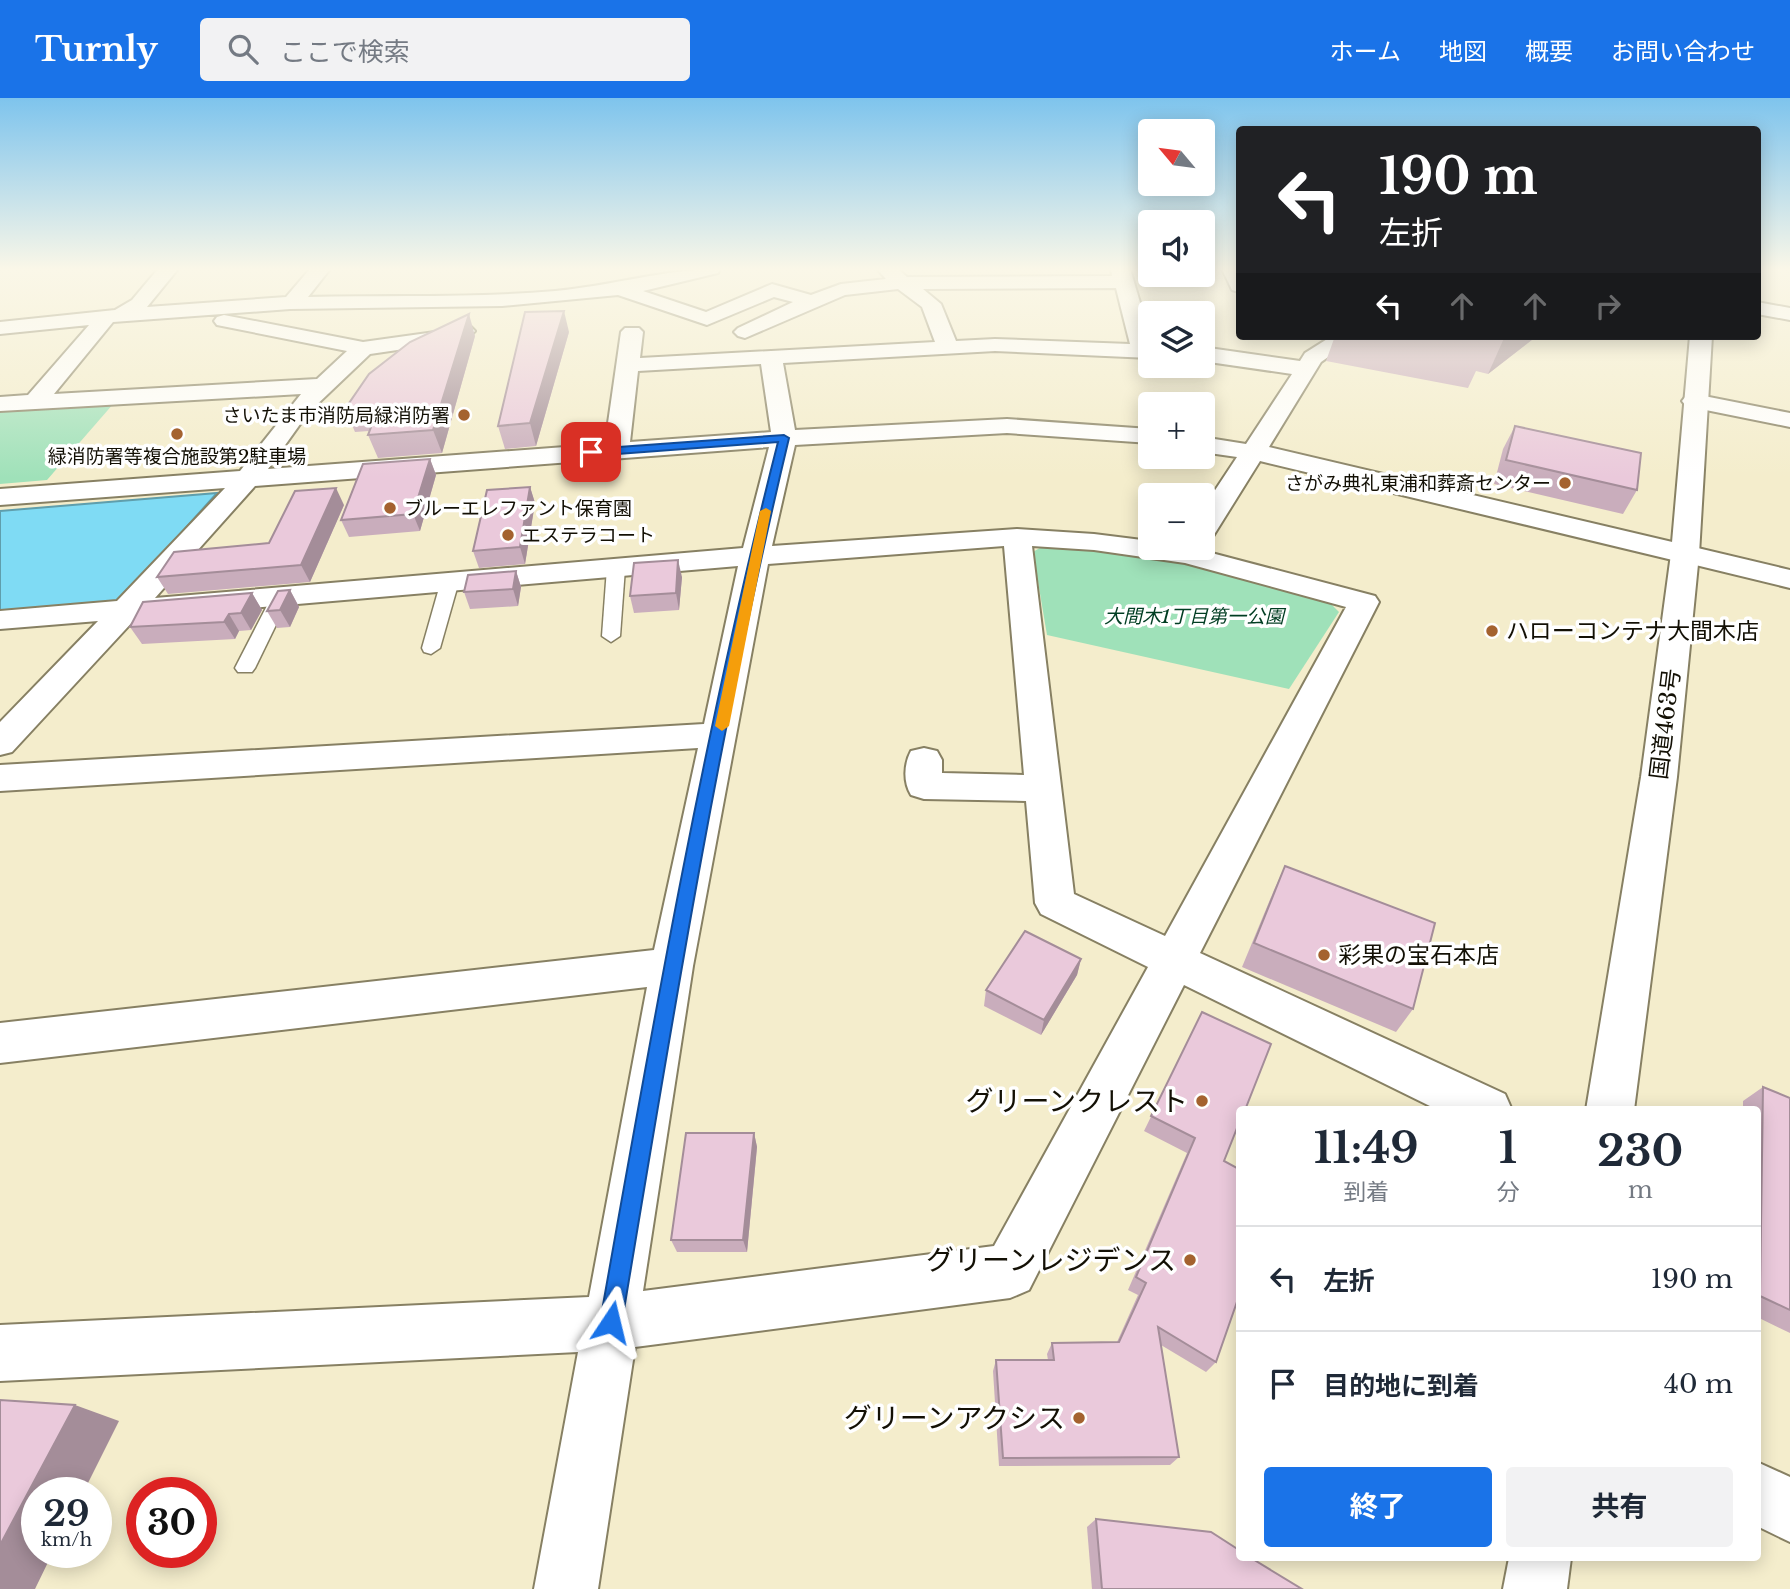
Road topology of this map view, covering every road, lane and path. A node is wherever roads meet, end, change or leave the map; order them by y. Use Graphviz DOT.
graph roads {
  1 [pos="93,339"];
  2 [pos="314,339"];
  3 [pos="424,339"];
  4 [pos="631,339"];
  5 [pos="745,339"];
  6 [pos="766,339"];
  7 [pos="944,339"];
  8 [pos="1341,340"];
  9 [pos="1701,340"];
  10 [pos="758,345"];
  11 [pos="947,346"];
  12 [pos="363,348"];
  13 [pos="1138,350"];
  14 [pos="1215,356"];
  15 [pos="628,365"];
  16 [pos="1306,369"];
  17 [pos="320,386"];
  18 [pos="1695,401"];
  19 [pos="35,402"];
  20 [pos="0,404"];
  21 [pos="1790,420"];
  22 [pos="1138,435"];
  23 [pos="784,438"];
  24 [pos="1215,446"];
  25 [pos="617,450"];
  26 [pos="1253,451"];
  27 [pos="248,478"];
  28 [pos="0,497"];
  29 [pos="1215,512"];
  30 [pos="1017,537"];
  31 [pos="1138,544"];
  32 [pos="1215,552"];
  33 [pos="1685,554"];
  34 [pos="755,556"];
  35 [pos="616,568"];
  36 [pos="1790,579"];
  37 [pos="450,581"];
  38 [pos="281,596"];
  39 [pos="125,610"];
  40 [pos="0,620"];
  41 [pos="611,636"];
  42 [pos="431,648"];
  43 [pos="245,668"];
  44 [pos="720,735"];
  45 [pos="0,743"];
  46 [pos="924,760"];
  47 [pos="0,778"];
  48 [pos="1044,788"];
  49 [pos="1175,962"];
  50 [pos="672,966"];
  51 [pos="0,1043"];
  52 [pos="1480,1106"];
  53 [pos="1611,1106"];
  54 [pos="611,1322"];
  55 [pos="0,1353"];
  56 [pos="1761,1494"];
  57 [pos="1790,1511"];
  58 [pos="1540,1561"];
  59 [pos="566,1589"];
  60 [pos="1535,1589"];
  1 -- 19 [label="main road"];
  2 -- 12 [label="main road"];
  3 -- 12 [label="main road"];
  4 -- 15 [label="main road"];
  5 -- 10 [label="main road"];
  6 -- 10 [label="main road"];
  7 -- 11 [label="main road"];
  8 -- 16 [label="main road"];
  9 -- 18 [label="main road, 国道463号"];
  10 -- 11 [label="main road"];
  10 -- 15 [label="main road"];
  10 -- 23 [label="main road"];
  11 -- 13 [label="main road"];
  12 -- 17 [label="main road"];
  14 -- 16 [label="main road"];
  15 -- 25 [label="main road"];
  16 -- 26 [label="main road"];
  17 -- 19 [label="main road"];
  17 -- 27 [label="main road"];
  18 -- 21 [label="main road"];
  18 -- 33 [label="main road, 国道463号"];
  19 -- 20 [label="main road"];
  22 -- 23 [label="main road"];
  23 -- 25 [label="main road"];
  23 -- 34 [label="main road"];
  24 -- 26 [label="main road"];
  25 -- 27 [label="main road"];
  26 -- 29 [label="main road"];
  26 -- 33 [label="main road"];
  27 -- 28 [label="main road"];
  27 -- 39 [label="main road"];
  30 -- 31 [label="main road"];
  30 -- 34 [label="main road"];
  30 -- 48 [label="main road"];
  32 -- 49 [label="main road"];
  33 -- 36 [label="main road"];
  33 -- 53 [label="main road, 国道463号"];
  34 -- 35 [label="main road"];
  34 -- 44 [label="main road"];
  35 -- 37 [label="main road"];
  35 -- 41 [label="lane"];
  37 -- 38 [label="main road"];
  37 -- 42 [label="lane"];
  38 -- 39 [label="main road"];
  38 -- 43 [label="lane"];
  39 -- 40 [label="main road"];
  39 -- 45 [label="main road"];
  44 -- 47 [label="main road"];
  44 -- 50 [label="main road"];
  46 -- 48 [label="main road"];
  48 -- 49 [label="main road"];
  49 -- 52 [label="main road"];
  49 -- 54 [label="main road"];
  50 -- 51 [label="main road"];
  50 -- 54 [label="main road"];
  54 -- 55 [label="main road"];
  54 -- 59 [label="main road"];
  56 -- 57 [label="main road"];
  58 -- 60 [label="main road"];
}
